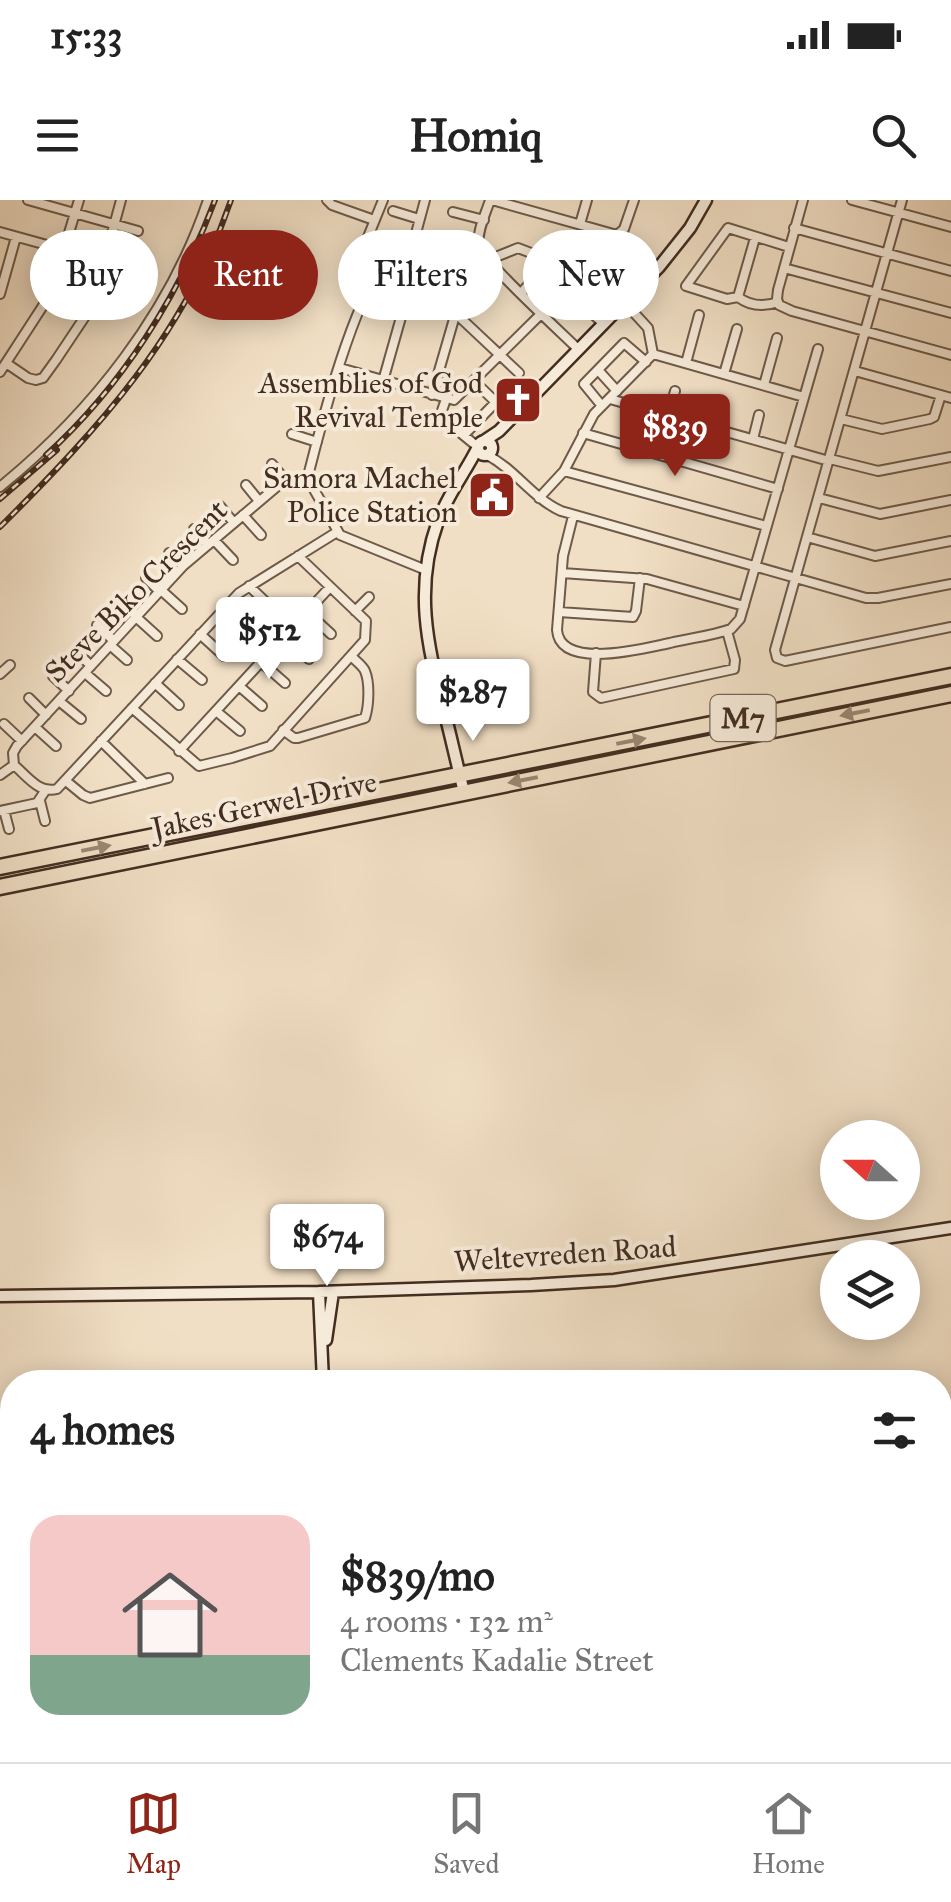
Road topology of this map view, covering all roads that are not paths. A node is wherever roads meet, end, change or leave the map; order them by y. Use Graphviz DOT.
graph roads {
  1 [pos="79,200"];
  2 [pos="121,200"];
  3 [pos="208,200"];
  4 [pos="328,200"];
  5 [pos="383,200"];
  6 [pos="424,200"];
  7 [pos="491,200"];
  8 [pos="540,200"];
  9 [pos="587,200"];
  10 [pos="634,200"];
  11 [pos="706,200"];
  12 [pos="803,200"];
  13 [pos="852,200"];
  14 [pos="902,200"];
  15 [pos="34,201"];
  16 [pos="393,211"];
  17 [pos="453,212"];
  18 [pos="536,212"];
  19 [pos="899,213"];
  20 [pos="76,214"];
  21 [pos="419,219"];
  22 [pos="374,220"];
  23 [pos="484,220"];
  24 [pos="114,224"];
  25 [pos="580,224"];
  26 [pos="951,227"];
  27 [pos="794,228"];
  28 [pos="71,230"];
  29 [pos="138,230"];
  30 [pos="370,230"];
  31 [pos="416,230"];
  32 [pos="482,230"];
  33 [pos="0,232"];
  34 [pos="16,237"];
  35 [pos="755,238"];
  36 [pos="30,241"];
  37 [pos="789,246"];
  38 [pos="888,253"];
  39 [pos="659,266"];
  40 [pos="784,268"];
  41 [pos="951,271"];
  42 [pos="503,275"];
  43 [pos="521,293"];
  44 [pos="0,294"];
  45 [pos="876,294"];
  46 [pos="738,297"];
  47 [pos="778,302"];
  48 [pos="951,313"];
  49 [pos="699,314"];
  50 [pos="34,320"];
  51 [pos="353,320"];
  52 [pos="401,320"];
  53 [pos="454,320"];
  54 [pos="464,320"];
  55 [pos="535,320"];
  56 [pos="549,320"];
  57 [pos="600,320"];
  58 [pos="608,320"];
  59 [pos="640,320"];
  60 [pos="604,324"];
  61 [pos="737,329"];
  62 [pos="866,332"];
  63 [pos="777,338"];
  64 [pos="818,348"];
  65 [pos="579,350"];
  66 [pos="500,355"];
  67 [pos="951,355"];
  68 [pos="650,358"];
  69 [pos="686,363"];
  70 [pos="3,368"];
  71 [pos="340,368"];
  72 [pos="598,370"];
  73 [pos="855,371"];
  74 [pos="518,373"];
  75 [pos="724,374"];
  76 [pos="384,382"];
  77 [pos="475,382"];
  78 [pos="764,385"];
  79 [pos="618,391"];
  80 [pos="675,391"];
  81 [pos="432,395"];
  82 [pos="804,397"];
  83 [pos="946,397"];
  84 [pos="446,399"];
  85 [pos="496,402"];
  86 [pos="606,402"];
  87 [pos="716,404"];
  88 [pos="506,411"];
  89 [pos="759,415"];
  90 [pos="668,416"];
  91 [pos="478,420"];
  92 [pos="841,420"];
  93 [pos="710,428"];
  94 [pos="583,433"];
  95 [pos="292,434"];
  96 [pos="464,435"];
  97 [pos="753,439"];
  98 [pos="317,442"];
  99 [pos="486,444"];
  100 [pos="790,450"];
  101 [pos="951,457"];
  102 [pos="829,460"];
  103 [pos="272,464"];
  104 [pos="564,470"];
  105 [pos="308,476"];
  106 [pos="286,481"];
  107 [pos="246,485"];
  108 [pos="0,487"];
  109 [pos="778,489"];
  110 [pos="540,498"];
  111 [pos="819,498"];
  112 [pos="951,500"];
  113 [pos="260,501"];
  114 [pos="220,506"];
  115 [pos="243,515"];
  116 [pos="573,516"];
  117 [pos="234,523"];
  118 [pos="766,526"];
  119 [pos="194,528"];
  120 [pos="337,532"];
  121 [pos="261,535"];
  122 [pos="808,538"];
  123 [pos="951,541"];
  124 [pos="211,542"];
  125 [pos="169,553"];
  126 [pos="298,556"];
  127 [pos="233,560"];
  128 [pos="184,566"];
  129 [pos="756,566"];
  130 [pos="426,570"];
  131 [pos="562,573"];
  132 [pos="146,578"];
  133 [pos="640,578"];
  134 [pos="796,578"];
  135 [pos="951,584"];
  136 [pos="249,586"];
  137 [pos="330,586"];
  138 [pos="160,590"];
  139 [pos="369,597"];
  140 [pos="122,602"];
  141 [pos="744,606"];
  142 [pos="271,607"];
  143 [pos="223,609"];
  144 [pos="182,610"];
  145 [pos="356,611"];
  146 [pos="307,612"];
  147 [pos="559,612"];
  148 [pos="136,617"];
  149 [pos="97,625"];
  150 [pos="951,627"];
  151 [pos="726,631"];
  152 [pos="249,632"];
  153 [pos="200,634"];
  154 [pos="331,634"];
  155 [pos="157,636"];
  156 [pos="284,637"];
  157 [pos="112,643"];
  158 [pos="77,652"];
  159 [pos="596,654"];
  160 [pos="224,656"];
  161 [pos="352,657"];
  162 [pos="177,659"];
  163 [pos="309,659"];
  164 [pos="127,660"];
  165 [pos="261,662"];
  166 [pos="10,665"];
  167 [pos="88,669"];
  168 [pos="0,674"];
  169 [pos="53,676"];
  170 [pos="951,676"];
  171 [pos="202,680"];
  172 [pos="155,683"];
  173 [pos="285,683"];
  174 [pos="239,686"];
  175 [pos="68,690"];
  176 [pos="106,690"];
  177 [pos="951,694"];
  178 [pos="29,698"];
  179 [pos="59,700"];
  180 [pos="179,705"];
  181 [pos="262,706"];
  182 [pos="132,708"];
  183 [pos="216,711"];
  184 [pos="46,714"];
  185 [pos="81,718"];
  186 [pos="4,724"];
  187 [pos="35,727"];
  188 [pos="284,730"];
  189 [pos="240,731"];
  190 [pos="22,740"];
  191 [pos="101,742"];
  192 [pos="56,746"];
  193 [pos="180,752"];
  194 [pos="14,764"];
  195 [pos="460,774"];
  196 [pos="0,776"];
  197 [pos="168,778"];
  198 [pos="66,780"];
  199 [pos="145,784"];
  200 [pos="45,791"];
  201 [pos="464,792"];
  202 [pos="40,802"];
  203 [pos="2,811"];
  204 [pos="45,822"];
  205 [pos="9,829"];
  206 [pos="0,868"];
  207 [pos="0,886"];
  208 [pos="951,1228"];
  209 [pos="319,1292"];
  210 [pos="333,1292"];
  211 [pos="295,1293"];
  212 [pos="0,1296"];
  213 [pos="321,1322"];
  214 [pos="323,1355"];
  215 [pos="323,1370"];
  1 -- 20 [label="street"];
  2 -- 24 [label="street"];
  3 -- 108 [label="street"];
  4 -- 22 [label="street"];
  5 -- 22 [label="street"];
  6 -- 21 [label="street"];
  7 -- 18 [label="street"];
  7 -- 23 [label="street"];
  8 -- 18 [label="street"];
  9 -- 25 [label="street"];
  10 -- 25 [label="street"];
  11 -- 39 [label="street"];
  12 -- 27 [label="street"];
  13 -- 19 [label="street"];
  14 -- 19 [label="street"];
  15 -- 20 [label="street"];
  16 -- 21 [label="street"];
  17 -- 23 [label="street"];
  18 -- 25 [label="street"];
  19 -- 26 [label="street"];
  19 -- 38 [label="street"];
  20 -- 24 [label="street"];
  20 -- 28 [label="street"];
  21 -- 31 [label="street"];
  22 -- 30 [label="street"];
  23 -- 32 [label="street"];
  24 -- 29 [label="street"];
  24 -- 70 [label="street"];
  27 -- 37 [label="street"];
  27 -- 38 [label="street"];
  33 -- 34 [label="street"];
  34 -- 36 [label="street"];
  34 -- 44 [label="street"];
  35 -- 37 [label="street"];
  35 -- 46 [label="street"];
  35 -- 46 [label="street"];
  37 -- 40 [label="street"];
  38 -- 41 [label="street"];
  38 -- 45 [label="street"];
  40 -- 45 [label="street"];
  40 -- 47 [label="street"];
  42 -- 43 [label="street"];
  45 -- 48 [label="street"];
  45 -- 62 [label="street"];
  46 -- 47 [label="street"];
  47 -- 62 [label="street"];
  49 -- 69 [label="street"];
  50 -- 70 [label="street"];
  51 -- 71 [label="street"];
  52 -- 76 [label="street"];
  53 -- 81 [label="street"];
  54 -- 66 [label="street"];
  55 -- 66 [label="street"];
  56 -- 65 [label="street"];
  57 -- 60 [label="street"];
  58 -- 60 [label="street"];
  59 -- 68 [label="street"];
  60 -- 65 [label="street"];
  61 -- 75 [label="street"];
  62 -- 67 [label="street"];
  62 -- 73 [label="street"];
  63 -- 78 [label="street"];
  64 -- 82 [label="street"];
  65 -- 99 [label="street"];
  66 -- 74 [label="street"];
  66 -- 77 [label="street"];
  68 -- 69 [label="street"];
  68 -- 72 [label="street"];
  68 -- 79 [label="street"];
  69 -- 75 [label="street"];
  71 -- 76 [label="street"];
  71 -- 98 [label="street"];
  72 -- 79 [label="street"];
  72 -- 86 [label="street"];
  73 -- 83 [label="street"];
  73 -- 92 [label="street"];
  75 -- 78 [label="street"];
  76 -- 81 [label="street"];
  77 -- 84 [label="street"];
  77 -- 85 [label="street"];
  78 -- 82 [label="street"];
  79 -- 86 [label="street"];
  80 -- 90 [label="street"];
  81 -- 84 [label="street"];
  82 -- 100 [label="street"];
  83 -- 92 [label="street"];
  84 -- 96 [label="street"];
  85 -- 88 [label="street"];
  85 -- 91 [label="street"];
  86 -- 90 [label="street"];
  86 -- 94 [label="street"];
  87 -- 93 [label="street"];
  89 -- 97 [label="street"];
  90 -- 93 [label="street"];
  91 -- 96 [label="street"];
  91 -- 99 [label="street"];
  92 -- 102 [label="street"];
  93 -- 97 [label="street"];
  94 -- 104 [label="street"];
  94 -- 109 [label="street"];
  95 -- 98 [label="street"];
  96 -- 99 [label="street"];
  97 -- 100 [label="street"];
  98 -- 105 [label="street"];
  99 -- 110 [label="street"];
  99 -- 130 [label="street"];
  100 -- 102 [label="street"];
  100 -- 109 [label="street"];
  101 -- 102 [label="street"];
  102 -- 111 [label="street"];
  103 -- 106 [label="street"];
  104 -- 110 [label="street"];
  104 -- 118 [label="street"];
  105 -- 106 [label="street, Steve Biko Crescent"];
  105 -- 120 [label="street"];
  106 -- 113 [label="street, Steve Biko Crescent"];
  107 -- 113 [label="street"];
  109 -- 118 [label="street"];
  110 -- 116 [label="street"];
  111 -- 112 [label="street"];
  111 -- 122 [label="street"];
  113 -- 115 [label="street, Steve Biko Crescent"];
  114 -- 117 [label="street"];
  115 -- 117 [label="street, Steve Biko Crescent"];
  115 -- 121 [label="street"];
  116 -- 129 [label="street"];
  116 -- 131 [label="street"];
  117 -- 124 [label="street, Steve Biko Crescent"];
  118 -- 129 [label="street"];
  119 -- 124 [label="street"];
  120 -- 126 [label="street"];
  120 -- 130 [label="street"];
  122 -- 123 [label="street"];
  122 -- 134 [label="street"];
  124 -- 127 [label="street"];
  124 -- 128 [label="street, Steve Biko Crescent"];
  125 -- 128 [label="street"];
  126 -- 136 [label="street"];
  126 -- 137 [label="street"];
  128 -- 138 [label="street, Steve Biko Crescent"];
  129 -- 134 [label="street"];
  129 -- 141 [label="street"];
  130 -- 195 [label="street"];
  131 -- 133 [label="street"];
  131 -- 147 [label="street"];
  132 -- 138 [label="street"];
  133 -- 141 [label="street"];
  133 -- 147 [label="street"];
  134 -- 135 [label="street"];
  134 -- 150 [label="street"];
  136 -- 142 [label="street"];
  136 -- 143 [label="street"];
  137 -- 145 [label="street"];
  137 -- 146 [label="street"];
  138 -- 144 [label="street"];
  138 -- 148 [label="street, Steve Biko Crescent"];
  139 -- 145 [label="street"];
  140 -- 148 [label="street"];
  141 -- 151 [label="street"];
  143 -- 152 [label="street"];
  143 -- 153 [label="street"];
  145 -- 161 [label="street"];
  146 -- 154 [label="street"];
  146 -- 156 [label="street"];
  147 -- 159 [label="street"];
  148 -- 155 [label="street"];
  148 -- 157 [label="street, Steve Biko Crescent"];
  149 -- 157 [label="street"];
  151 -- 159 [label="street"];
  151 -- 159 [label="street"];
  153 -- 160 [label="street"];
  153 -- 162 [label="street"];
  156 -- 163 [label="street"];
  156 -- 165 [label="street"];
  157 -- 164 [label="street"];
  157 -- 167 [label="street, Steve Biko Crescent"];
  158 -- 167 [label="street"];
  161 -- 188 [label="street"];
  161 -- 188 [label="street"];
  162 -- 171 [label="street"];
  162 -- 172 [label="street"];
  165 -- 173 [label="street"];
  165 -- 174 [label="street"];
  166 -- 168 [label="street"];
  167 -- 175 [label="street, Steve Biko Crescent"];
  167 -- 176 [label="street"];
  169 -- 175 [label="street"];
  195 -- 170 [label="highway, Jakes Gerwel Drive / M7, one-way"];
  172 -- 180 [label="street"];
  172 -- 182 [label="street"];
  174 -- 181 [label="street"];
  174 -- 183 [label="street"];
  175 -- 179 [label="street, Steve Biko Crescent"];
  177 -- 201 [label="highway, Jakes Gerwel Drive / M7, one-way"];
  178 -- 184 [label="street"];
  179 -- 184 [label="street, Steve Biko Crescent"];
  179 -- 185 [label="street"];
  182 -- 191 [label="street"];
  182 -- 193 [label="street"];
  183 -- 189 [label="street"];
  183 -- 193 [label="street"];
  184 -- 187 [label="street, Steve Biko Crescent"];
  186 -- 190 [label="street"];
  187 -- 190 [label="street, Steve Biko Crescent"];
  187 -- 192 [label="street"];
  188 -- 193 [label="street"];
  190 -- 194 [label="street, Steve Biko Crescent"];
  191 -- 198 [label="street"];
  191 -- 199 [label="street"];
  194 -- 196 [label="street"];
  194 -- 200 [label="street"];
  195 -- 201 [label="street"];
  206 -- 195 [label="highway, Jakes Gerwel Drive / M7, one-way"];
  197 -- 199 [label="street"];
  198 -- 199 [label="street"];
  198 -- 200 [label="street"];
  200 -- 202 [label="street"];
  201 -- 207 [label="highway, Jakes Gerwel Drive / M7"];
  202 -- 203 [label="street"];
  202 -- 204 [label="street"];
  203 -- 205 [label="street"];
  208 -- 210 [label="street, Weltevreden Road"];
  209 -- 210 [label="street, Weltevreden Road"];
  209 -- 211 [label="street, Weltevreden Road"];
  209 -- 213 [label="street"];
  210 -- 214 [label="street"];
  211 -- 212 [label="street, Weltevreden Road"];
  211 -- 213 [label="street"];
  213 -- 214 [label="street"];
  214 -- 215 [label="street"];
}
